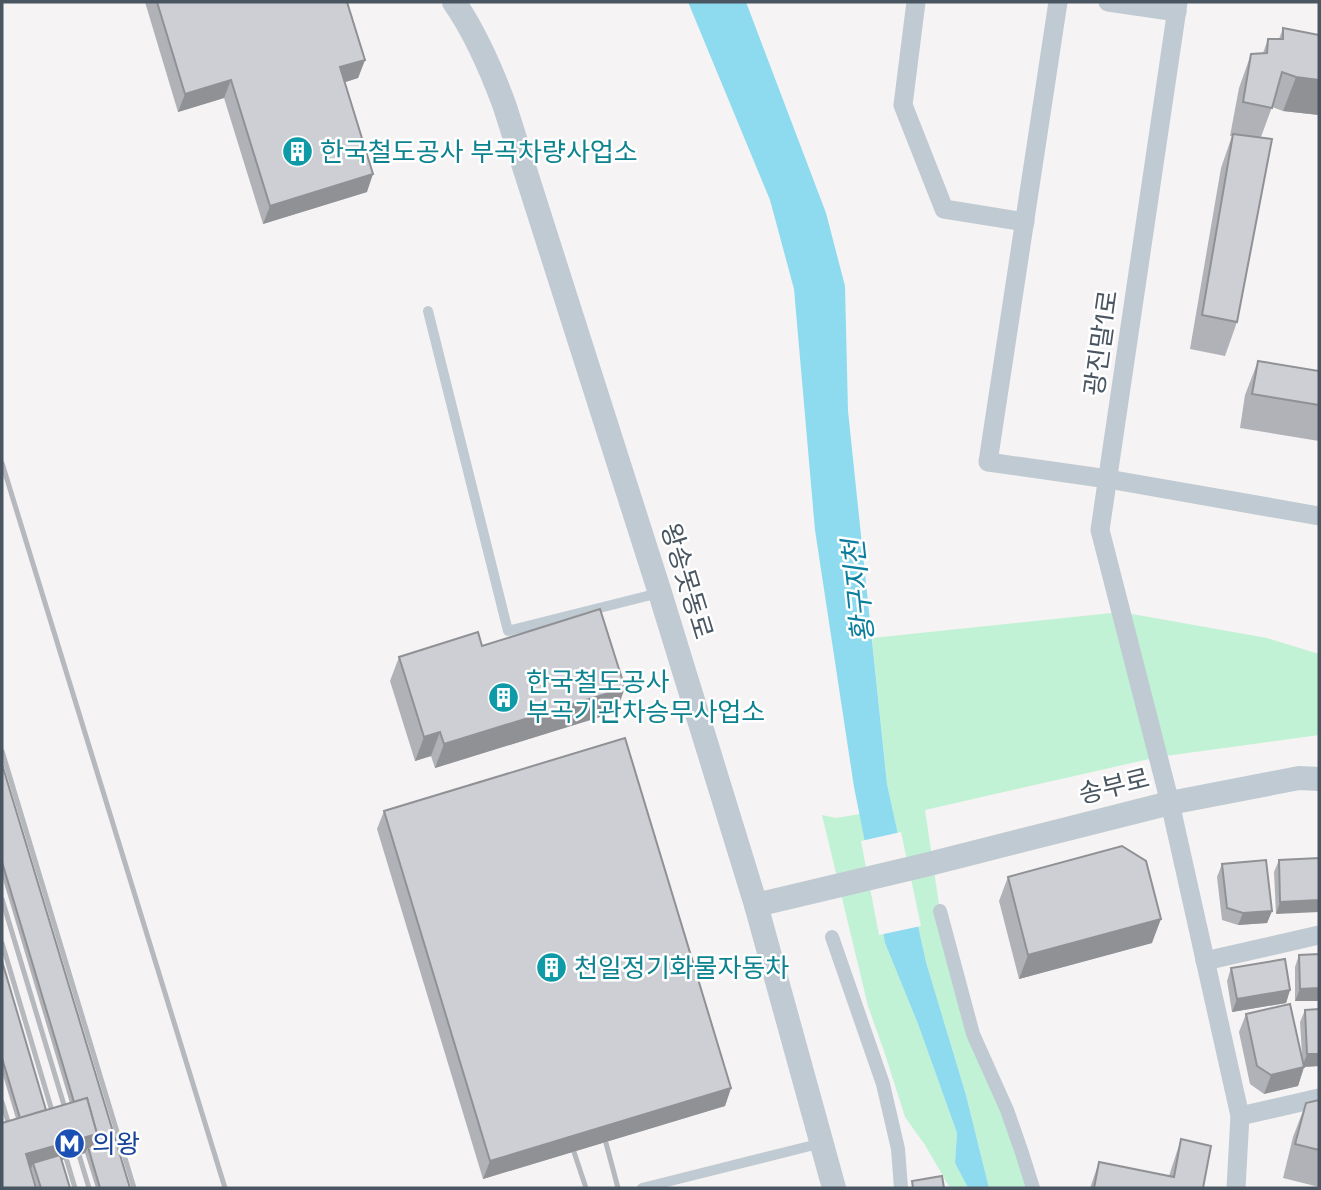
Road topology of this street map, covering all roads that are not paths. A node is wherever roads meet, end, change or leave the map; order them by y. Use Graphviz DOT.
graph roads {
  1 [pos="916,2"];
  2 [pos="1058,2"];
  3 [pos="1108,2"];
  4 [pos="463,5"];
  5 [pos="1178,7"];
  6 [pos="1025,222"];
  7 [pos="428,311"];
  8 [pos="1108,479"];
  9 [pos="1319,516"];
  10 [pos="660,593"];
  11 [pos="1319,779"];
  12 [pos="1170,803"];
  13 [pos="756,905"];
  14 [pos="940,911"];
  15 [pos="1319,935"];
  16 [pos="832,937"];
  17 [pos="1205,961"];
  18 [pos="1319,1098"];
  19 [pos="1240,1116"];
  20 [pos="822,1142"];
  21 [pos="647,1188"];
  22 [pos="834,1188"];
  23 [pos="901,1188"];
  24 [pos="1033,1188"];
  25 [pos="1236,1188"];
  1 -- 6 [label="street"];
  2 -- 6 [label="street"];
  3 -- 5 [label="street"];
  4 -- 10 [label="street, 왕송못동로"];
  5 -- 8 [label="street, 광진말1로"];
  6 -- 8 [label="street"];
  7 -- 10 [label="lane"];
  8 -- 9 [label="street"];
  8 -- 12 [label="street, 광진말1로"];
  10 -- 13 [label="street, 왕송못동로"];
  11 -- 12 [label="street, 송부로"];
  12 -- 13 [label="street, 송부로"];
  12 -- 17 [label="street, 광진말1로"];
  13 -- 20 [label="street, 왕송못동로"];
  14 -- 24 [label="street"];
  15 -- 17 [label="street"];
  16 -- 23 [label="street"];
  17 -- 19 [label="street, 광진말1로"];
  18 -- 19 [label="street"];
  19 -- 25 [label="street, 광진말1로"];
  20 -- 21 [label="lane"];
  20 -- 22 [label="street, 왕송못동로"];
}
